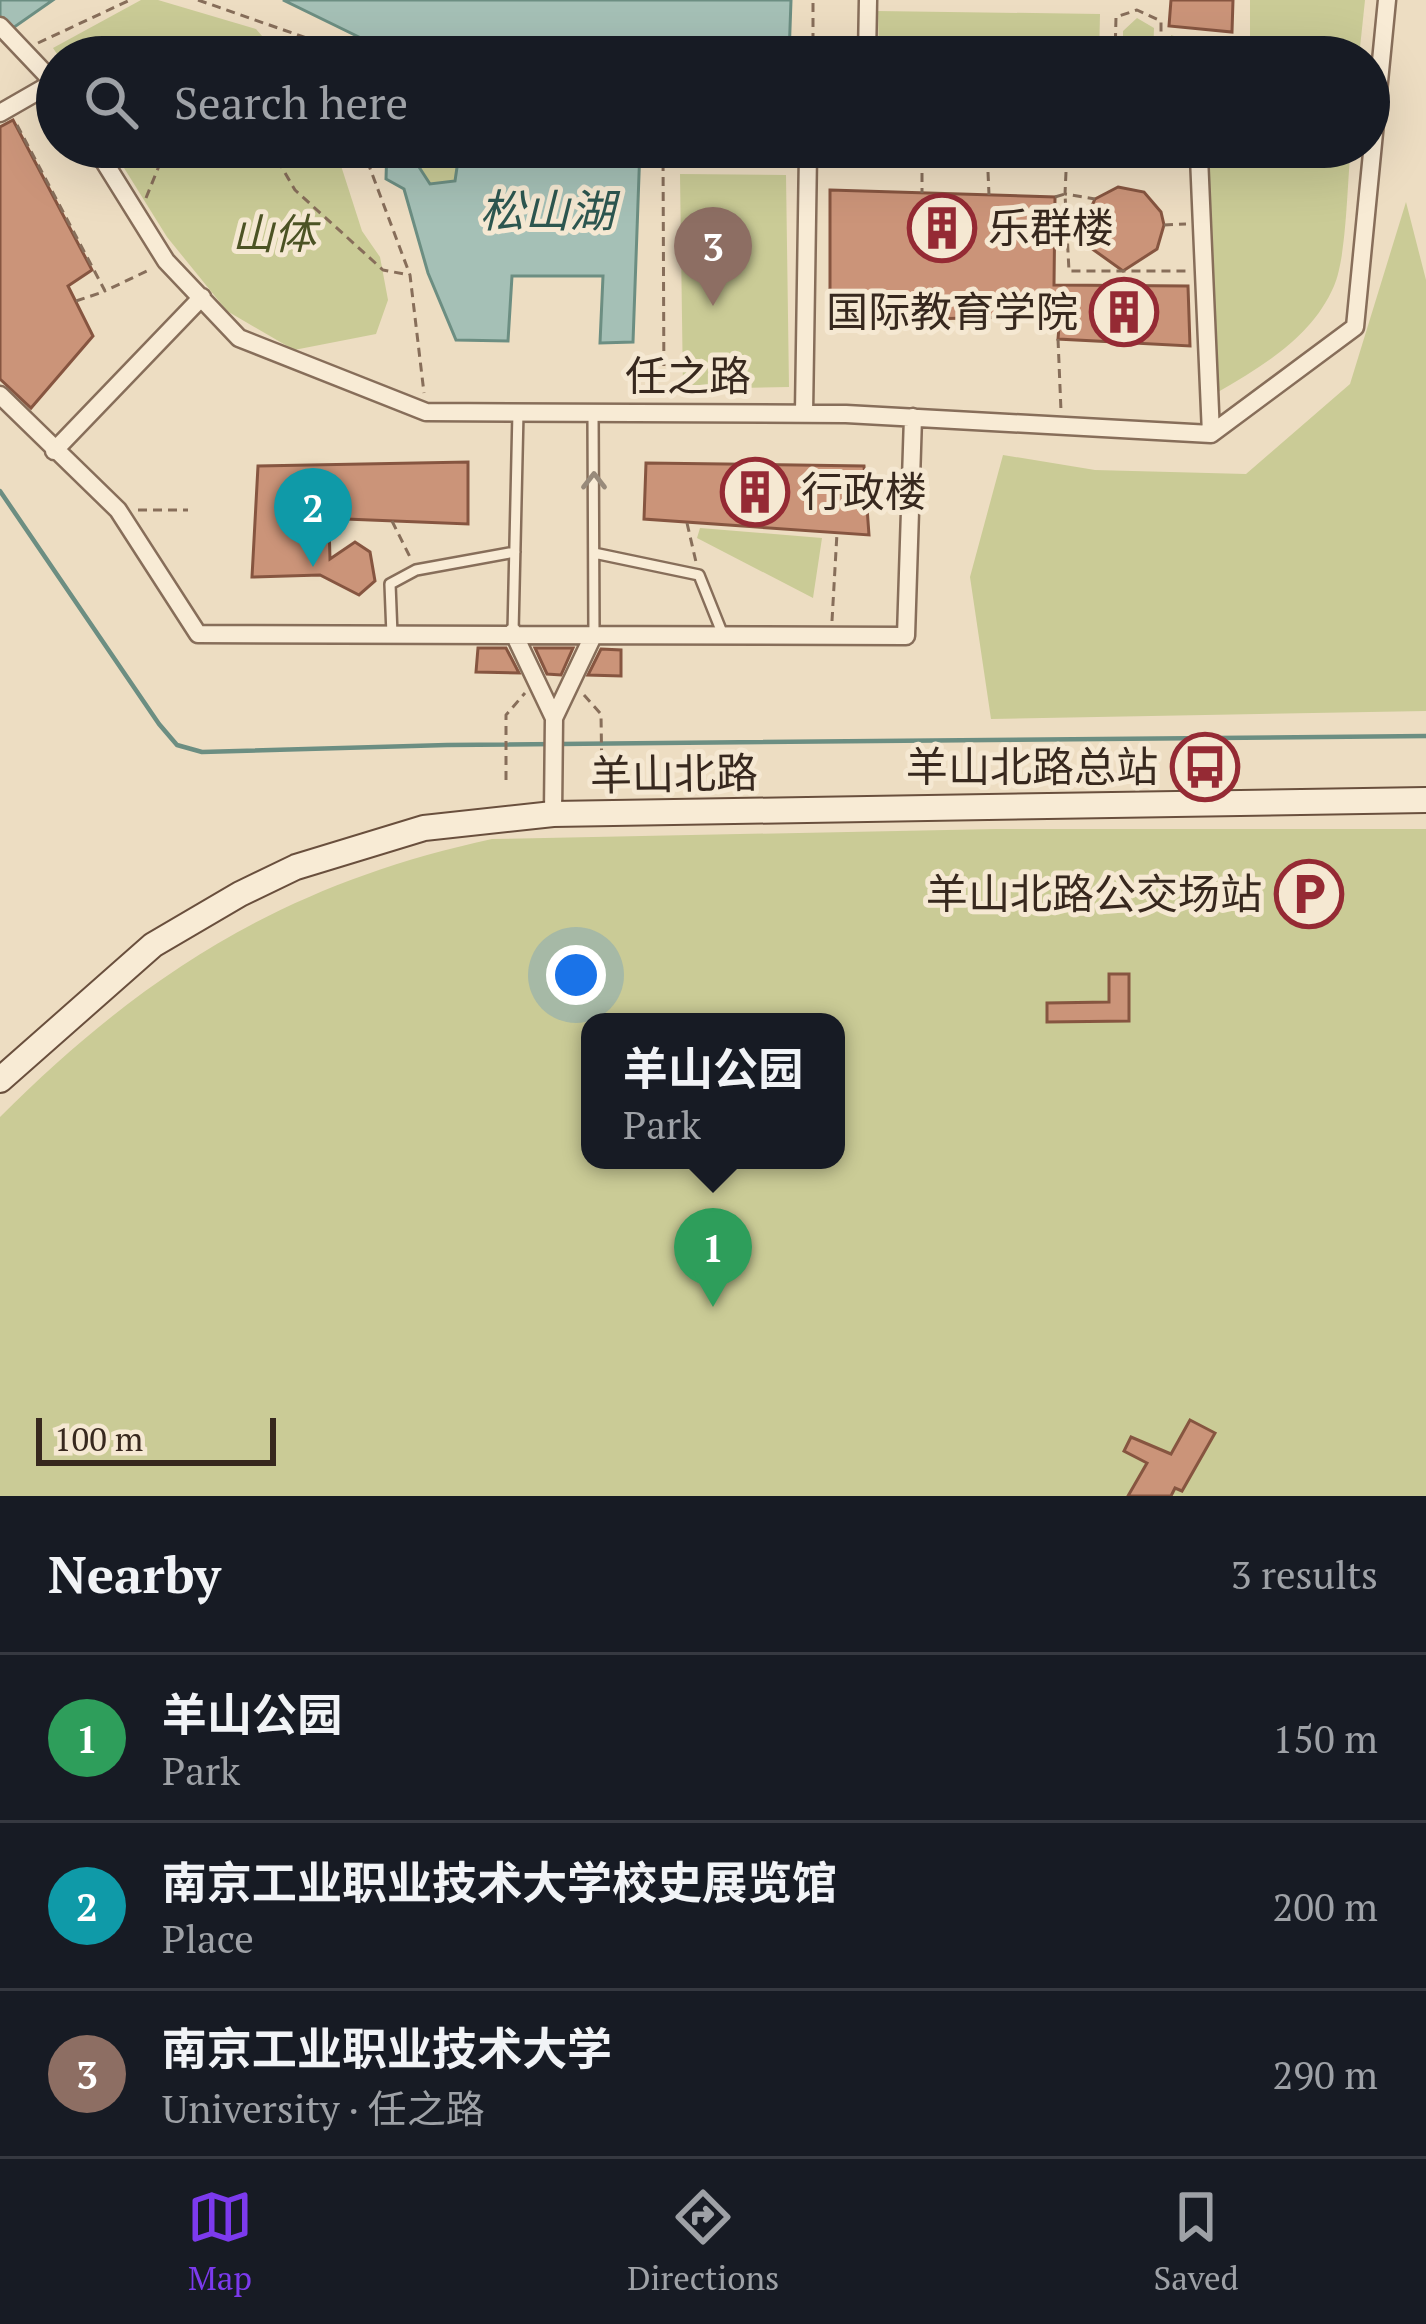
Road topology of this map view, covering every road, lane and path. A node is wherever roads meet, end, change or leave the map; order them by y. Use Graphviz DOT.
graph roads {
  1 [pos="130,0"];
  2 [pos="198,0"];
  3 [pos="813,0"];
  4 [pos="868,0"];
  5 [pos="1137,0"];
  6 [pos="1387,0"];
  7 [pos="1137,10"];
  8 [pos="0,26"];
  9 [pos="54,36"];
  10 [pos="298,36"];
  11 [pos="813,36"];
  12 [pos="867,36"];
  13 [pos="1116,36"];
  14 [pos="1161,36"];
  15 [pos="1383,36"];
  16 [pos="36,44"];
  17 [pos="26,49"];
  18 [pos="36,61"];
  19 [pos="36,94"];
  20 [pos="4,110"];
  21 [pos="36,167"];
  22 [pos="36,168"];
  23 [pos="108,168"];
  24 [pos="157,168"];
  25 [pos="283,168"];
  26 [pos="370,168"];
  27 [pos="663,168"];
  28 [pos="808,168"];
  29 [pos="921,168"];
  30 [pos="988,168"];
  31 [pos="1066,168"];
  32 [pos="1199,168"];
  33 [pos="1371,168"];
  34 [pos="922,193"];
  35 [pos="1065,194"];
  36 [pos="989,195"];
  37 [pos="1055,197"];
  38 [pos="1095,199"];
  39 [pos="144,201"];
  40 [pos="1202,224"];
  41 [pos="1164,225"];
  42 [pos="166,261"];
  43 [pos="1204,272"];
  44 [pos="410,275"];
  45 [pos="105,291"];
  46 [pos="202,298"];
  47 [pos="76,302"];
  48 [pos="1058,339"];
  49 [pos="0,394"];
  50 [pos="426,412"];
  51 [pos="518,412"];
  52 [pos="593,412"];
  53 [pos="664,412"];
  54 [pos="804,412"];
  55 [pos="913,417"];
  56 [pos="1061,425"];
  57 [pos="1211,434"];
  58 [pos="54,451"];
  59 [pos="188,510"];
  60 [pos="118,511"];
  61 [pos="392,521"];
  62 [pos="687,523"];
  63 [pos="837,533"];
  64 [pos="515,552"];
  65 [pos="594,554"];
  66 [pos="416,570"];
  67 [pos="699,575"];
  68 [pos="514,632"];
  69 [pos="594,634"];
  70 [pos="392,635"];
  71 [pos="722,635"];
  72 [pos="831,636"];
  73 [pos="571,681"];
  74 [pos="534,682"];
  75 [pos="554,718"];
  76 [pos="506,780"];
  77 [pos="602,782"];
  78 [pos="1426,800"];
  79 [pos="553,814"];
  80 [pos="0,1080"];
  1 -- 9 [label="path"];
  2 -- 10 [label="path"];
  3 -- 11 [label="path"];
  4 -- 12 [label="street"];
  5 -- 7 [label="path"];
  6 -- 15 [label="street"];
  7 -- 13 [label="path"];
  7 -- 14 [label="path"];
  8 -- 17 [label="street"];
  16 -- 17 [label="path"];
  17 -- 18 [label="street"];
  19 -- 20 [label="street"];
  20 -- 21 [label="path"];
  22 -- 45 [label="path"];
  23 -- 42 [label="street, 任之路"];
  24 -- 39 [label="path"];
  25 -- 44 [label="path"];
  26 -- 44 [label="path"];
  27 -- 53 [label="path"];
  28 -- 54 [label="street"];
  29 -- 34 [label="path"];
  30 -- 36 [label="path"];
  31 -- 35 [label="path"];
  32 -- 40 [label="street"];
  33 -- 57 [label="street"];
  35 -- 37 [label="path"];
  35 -- 38 [label="path"];
  35 -- 43 [label="path"];
  40 -- 41 [label="path"];
  40 -- 43 [label="street"];
  42 -- 45 [label="path"];
  42 -- 46 [label="street, 任之路"];
  43 -- 57 [label="street"];
  44 -- 50 [label="path"];
  45 -- 47 [label="path"];
  46 -- 50 [label="street, 任之路"];
  46 -- 58 [label="street"];
  48 -- 56 [label="path"];
  49 -- 58 [label="street"];
  50 -- 51 [label="street, 任之路"];
  51 -- 52 [label="street, 任之路"];
  51 -- 64 [label="lane"];
  52 -- 53 [label="street, 任之路"];
  65 -- 52 [label="lane, one-way"];
  53 -- 54 [label="street, 任之路"];
  54 -- 55 [label="street, 任之路"];
  55 -- 56 [label="street, 任之路"];
  55 -- 72 [label="street"];
  56 -- 57 [label="street, 任之路"];
  58 -- 60 [label="street"];
  59 -- 60 [label="path"];
  60 -- 70 [label="street"];
  61 -- 66 [label="path"];
  62 -- 67 [label="path"];
  63 -- 72 [label="path"];
  64 -- 66 [label="lane"];
  64 -- 68 [label="lane"];
  65 -- 67 [label="lane"];
  65 -- 69 [label="lane"];
  66 -- 70 [label="lane"];
  67 -- 71 [label="lane"];
  68 -- 69 [label="street"];
  68 -- 70 [label="street"];
  68 -- 74 [label="street"];
  69 -- 71 [label="street"];
  69 -- 73 [label="street"];
  71 -- 72 [label="street"];
  73 -- 75 [label="street"];
  73 -- 77 [label="path"];
  74 -- 75 [label="street"];
  74 -- 76 [label="path"];
  75 -- 79 [label="street"];
  78 -- 79 [label="street, 羊山北路"];
  79 -- 80 [label="street, 羊山北路"];
}
